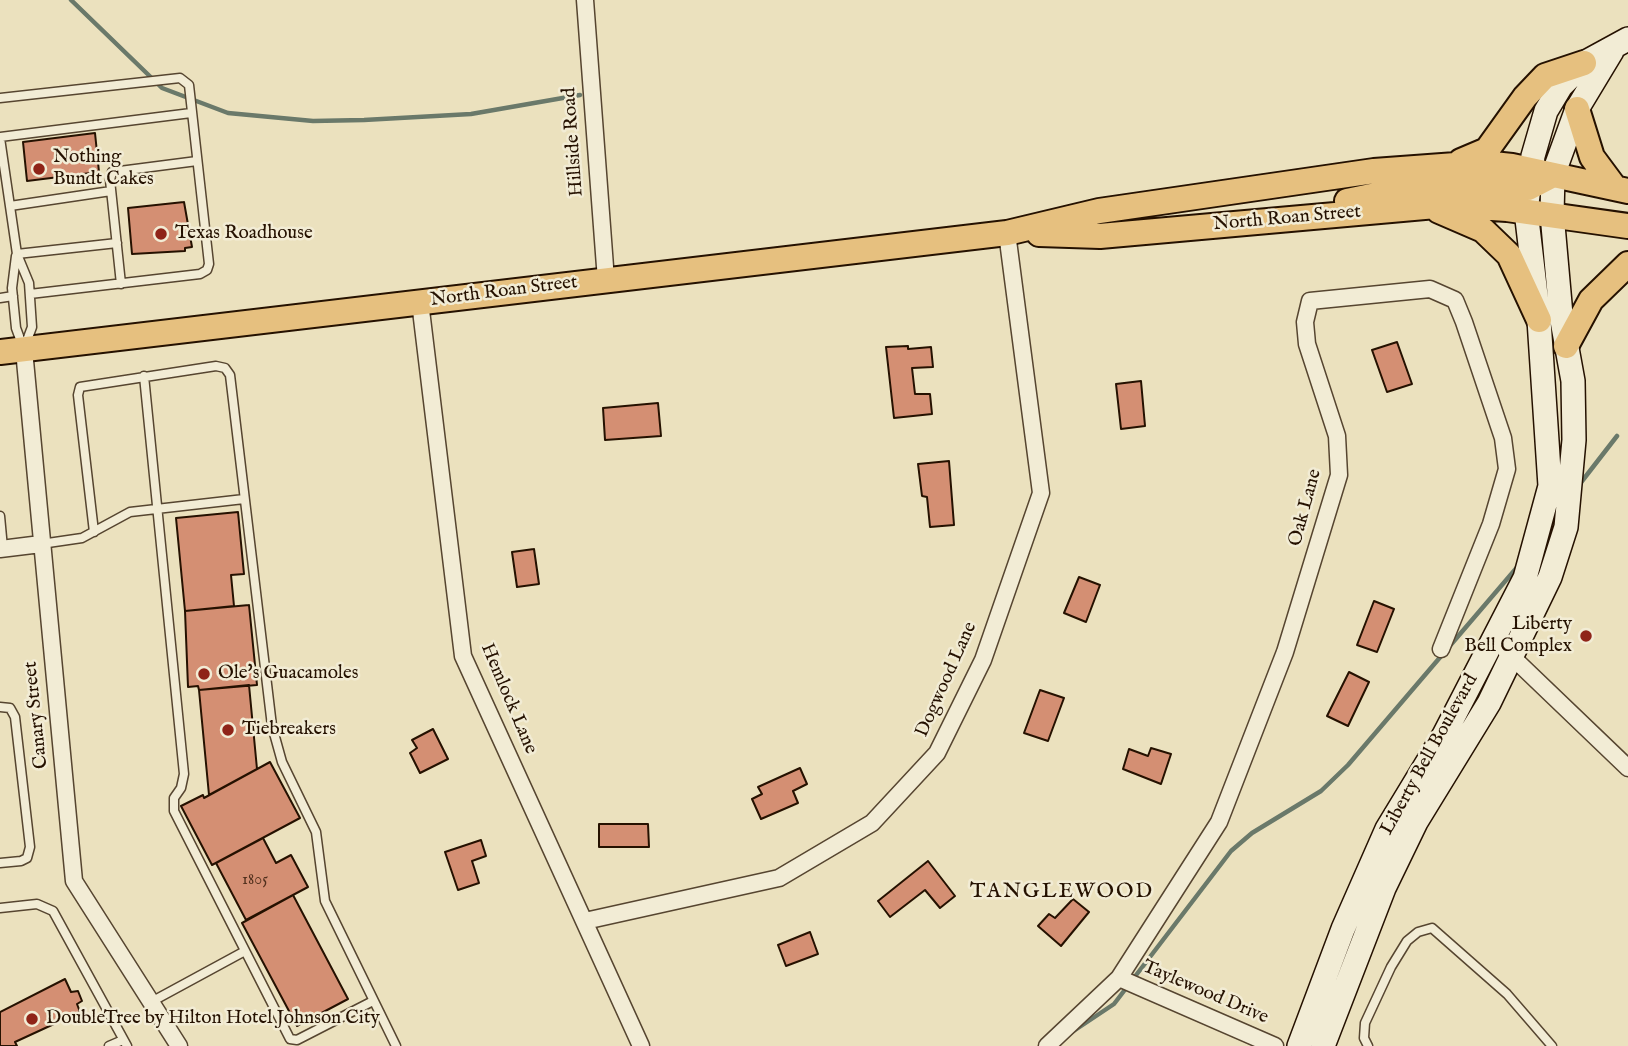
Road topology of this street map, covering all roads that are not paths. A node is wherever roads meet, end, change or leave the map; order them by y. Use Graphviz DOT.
graph roads {
  1 [pos="585,0"];
  2 [pos="1621,43"];
  3 [pos="1584,63"];
  4 [pos="0,98"];
  5 [pos="1577,109"];
  6 [pos="191,113"];
  7 [pos="0,138"];
  8 [pos="197,161"];
  9 [pos="1454,163"];
  10 [pos="3,174"];
  11 [pos="1535,186"];
  12 [pos="1622,189"];
  13 [pos="111,191"];
  14 [pos="10,206"];
  15 [pos="1432,208"];
  16 [pos="1552,214"];
  17 [pos="1304,218"];
  18 [pos="1628,226"];
  19 [pos="1007,233"];
  20 [pos="117,243"];
  21 [pos="17,254"];
  22 [pos="1628,264"];
  23 [pos="606,280"];
  24 [pos="121,284"];
  25 [pos="30,295"];
  26 [pos="13,296"];
  27 [pos="0,298"];
  28 [pos="420,302"];
  29 [pos="1539,320"];
  30 [pos="1566,346"];
  31 [pos="12,351"];
  32 [pos="144,376"];
  33 [pos="244,499"];
  34 [pos="155,508"];
  35 [pos="0,516"];
  36 [pos="94,532"];
  37 [pos="41,544"];
  38 [pos="1,549"];
  39 [pos="1492,642"];
  40 [pos="1441,649"];
  41 [pos="1512,654"];
  42 [pos="0,707"];
  43 [pos="1628,768"];
  44 [pos="1410,811"];
  45 [pos="0,863"];
  46 [pos="0,908"];
  47 [pos="585,921"];
  48 [pos="245,951"];
  49 [pos="1119,978"];
  50 [pos="373,1001"];
  51 [pos="151,1002"];
  52 [pos="125,1043"];
  53 [pos="109,1046"];
  54 [pos="179,1046"];
  55 [pos="396,1046"];
  56 [pos="641,1046"];
  57 [pos="1047,1046"];
  58 [pos="1275,1046"];
  59 [pos="1299,1046"];
  60 [pos="1323,1046"];
  61 [pos="1368,1046"];
  62 [pos="1552,1046"];
  1 -- 23 [label="street, Hillside Road"];
  2 -- 3 [label="street"];
  2 -- 5 [label="street"];
  3 -- 9 [label="main road"];
  3 -- 11 [label="street"];
  4 -- 6 [label="lane"];
  5 -- 11 [label="street"];
  5 -- 12 [label="main road"];
  6 -- 7 [label="lane"];
  6 -- 8 [label="lane"];
  7 -- 10 [label="lane"];
  8 -- 13 [label="lane"];
  8 -- 24 [label="lane"];
  9 -- 11 [label="main road, North Roan Street"];
  9 -- 19 [label="main road, North Roan Street"];
  10 -- 14 [label="lane"];
  11 -- 12 [label="main road"];
  11 -- 15 [label="main road, North Roan Street"];
  11 -- 16 [label="main road"];
  11 -- 16 [label="street"];
  11 -- 17 [label="main road"];
  11 -- 29 [label="street, Liberty Bell Boulevard"];
  13 -- 14 [label="lane"];
  13 -- 20 [label="lane"];
  14 -- 21 [label="lane"];
  15 -- 17 [label="main road, North Roan Street"];
  15 -- 29 [label="main road"];
  16 -- 18 [label="main road"];
  16 -- 30 [label="street, Liberty Bell Boulevard"];
  17 -- 19 [label="main road, North Roan Street"];
  19 -- 23 [label="main road, North Roan Street"];
  19 -- 47 [label="street, Dogwood Lane"];
  20 -- 21 [label="lane"];
  20 -- 24 [label="lane"];
  21 -- 25 [label="lane"];
  21 -- 26 [label="lane"];
  22 -- 30 [label="main road"];
  23 -- 28 [label="main road, North Roan Street"];
  24 -- 25 [label="lane"];
  25 -- 31 [label="lane"];
  26 -- 27 [label="lane"];
  26 -- 31 [label="lane"];
  28 -- 31 [label="main road, North Roan Street"];
  28 -- 47 [label="street, Hemlock Lane"];
  29 -- 39 [label="street, Liberty Bell Boulevard"];
  30 -- 41 [label="street, Liberty Bell Boulevard"];
  31 -- 37 [label="street, Canary Street"];
  32 -- 33 [label="lane"];
  32 -- 34 [label="lane"];
  32 -- 36 [label="lane"];
  33 -- 34 [label="lane"];
  33 -- 50 [label="lane"];
  34 -- 36 [label="lane"];
  34 -- 48 [label="lane"];
  35 -- 38 [label="lane"];
  36 -- 37 [label="lane"];
  37 -- 38 [label="street"];
  37 -- 51 [label="street, Canary Street"];
  39 -- 41 [label="street"];
  39 -- 44 [label="street, Liberty Bell Boulevard"];
  40 -- 49 [label="street, Oak Lane"];
  41 -- 43 [label="street"];
  41 -- 44 [label="street, Liberty Bell Boulevard"];
  42 -- 45 [label="lane"];
  44 -- 59 [label="street, Liberty Bell Boulevard"];
  44 -- 60 [label="street, Liberty Bell Boulevard"];
  46 -- 52 [label="lane"];
  47 -- 56 [label="street, Hemlock Lane"];
  48 -- 50 [label="lane"];
  48 -- 51 [label="lane"];
  49 -- 57 [label="street, Oak Lane"];
  49 -- 58 [label="street, Taylewood Drive"];
  50 -- 55 [label="lane"];
  51 -- 54 [label="street, Canary Street"];
  52 -- 53 [label="lane"];
  61 -- 62 [label="lane"];
}
